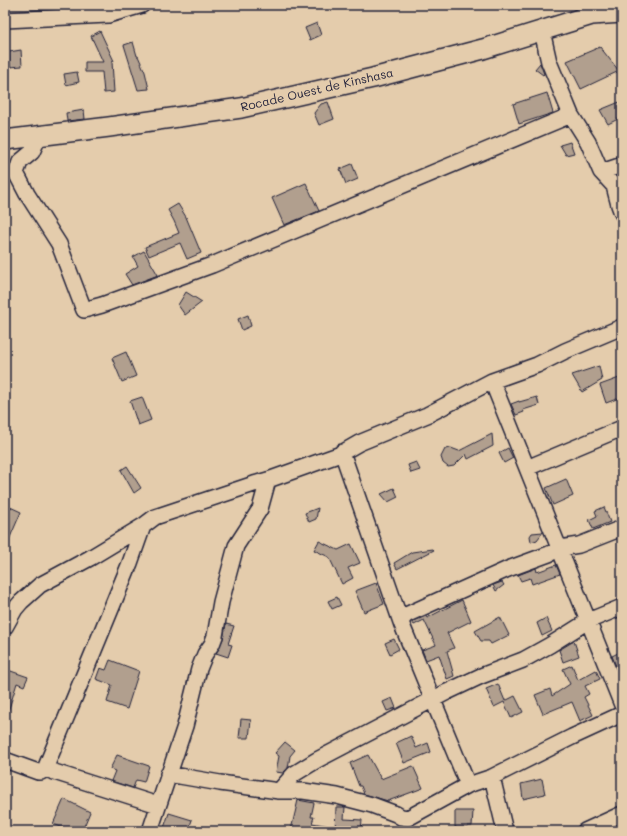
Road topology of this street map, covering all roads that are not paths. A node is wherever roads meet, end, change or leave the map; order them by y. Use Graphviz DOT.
graph roads {
  1 [pos="142,5"];
  2 [pos="622,13"];
  3 [pos="5,20"];
  4 [pos="542,31"];
  5 [pos="572,114"];
  6 [pos="39,136"];
  7 [pos="5,140"];
  8 [pos="622,165"];
  9 [pos="601,172"];
  10 [pos="622,213"];
  11 [pos="622,327"];
  12 [pos="492,381"];
  13 [pos="622,428"];
  14 [pos="342,452"];
  15 [pos="527,468"];
  16 [pos="268,480"];
  17 [pos="143,526"];
  18 [pos="622,528"];
  19 [pos="560,548"];
  20 [pos="622,607"];
  21 [pos="401,621"];
  22 [pos="588,621"];
  23 [pos="5,626"];
  24 [pos="432,699"];
  25 [pos="622,705"];
  26 [pos="622,714"];
  27 [pos="5,760"];
  28 [pos="44,769"];
  29 [pos="168,774"];
  30 [pos="492,777"];
  31 [pos="468,785"];
  32 [pos="279,791"];
  33 [pos="158,805"];
  34 [pos="622,814"];
  35 [pos="150,831"];
  36 [pos="506,831"];
  37 [pos="585,831"];
  1 -- 3 [label="street"];
  2 -- 4 [label="main road, Rocade Ouest de Kinshasa"];
  4 -- 5 [label="street"];
  4 -- 6 [label="main road, Rocade Ouest de Kinshasa"];
  5 -- 6 [label="street"];
  5 -- 9 [label="street"];
  6 -- 7 [label="main road, Rocade Ouest de Kinshasa"];
  8 -- 9 [label="street"];
  9 -- 10 [label="street"];
  11 -- 12 [label="street"];
  12 -- 14 [label="street"];
  12 -- 15 [label="street"];
  13 -- 15 [label="street"];
  14 -- 16 [label="street"];
  14 -- 21 [label="street"];
  15 -- 19 [label="street"];
  16 -- 17 [label="street"];
  16 -- 29 [label="street"];
  17 -- 23 [label="street"];
  17 -- 28 [label="street"];
  18 -- 19 [label="street"];
  19 -- 21 [label="street"];
  19 -- 22 [label="street"];
  20 -- 22 [label="street"];
  21 -- 24 [label="street"];
  22 -- 24 [label="street"];
  22 -- 25 [label="street"];
  24 -- 31 [label="street"];
  24 -- 32 [label="street"];
  26 -- 30 [label="street"];
  27 -- 28 [label="street"];
  28 -- 33 [label="street"];
  29 -- 32 [label="street"];
  29 -- 33 [label="street"];
  30 -- 31 [label="street"];
  30 -- 36 [label="street"];
  31 -- 32 [label="street"];
  33 -- 35 [label="street"];
  34 -- 37 [label="street"];
}
